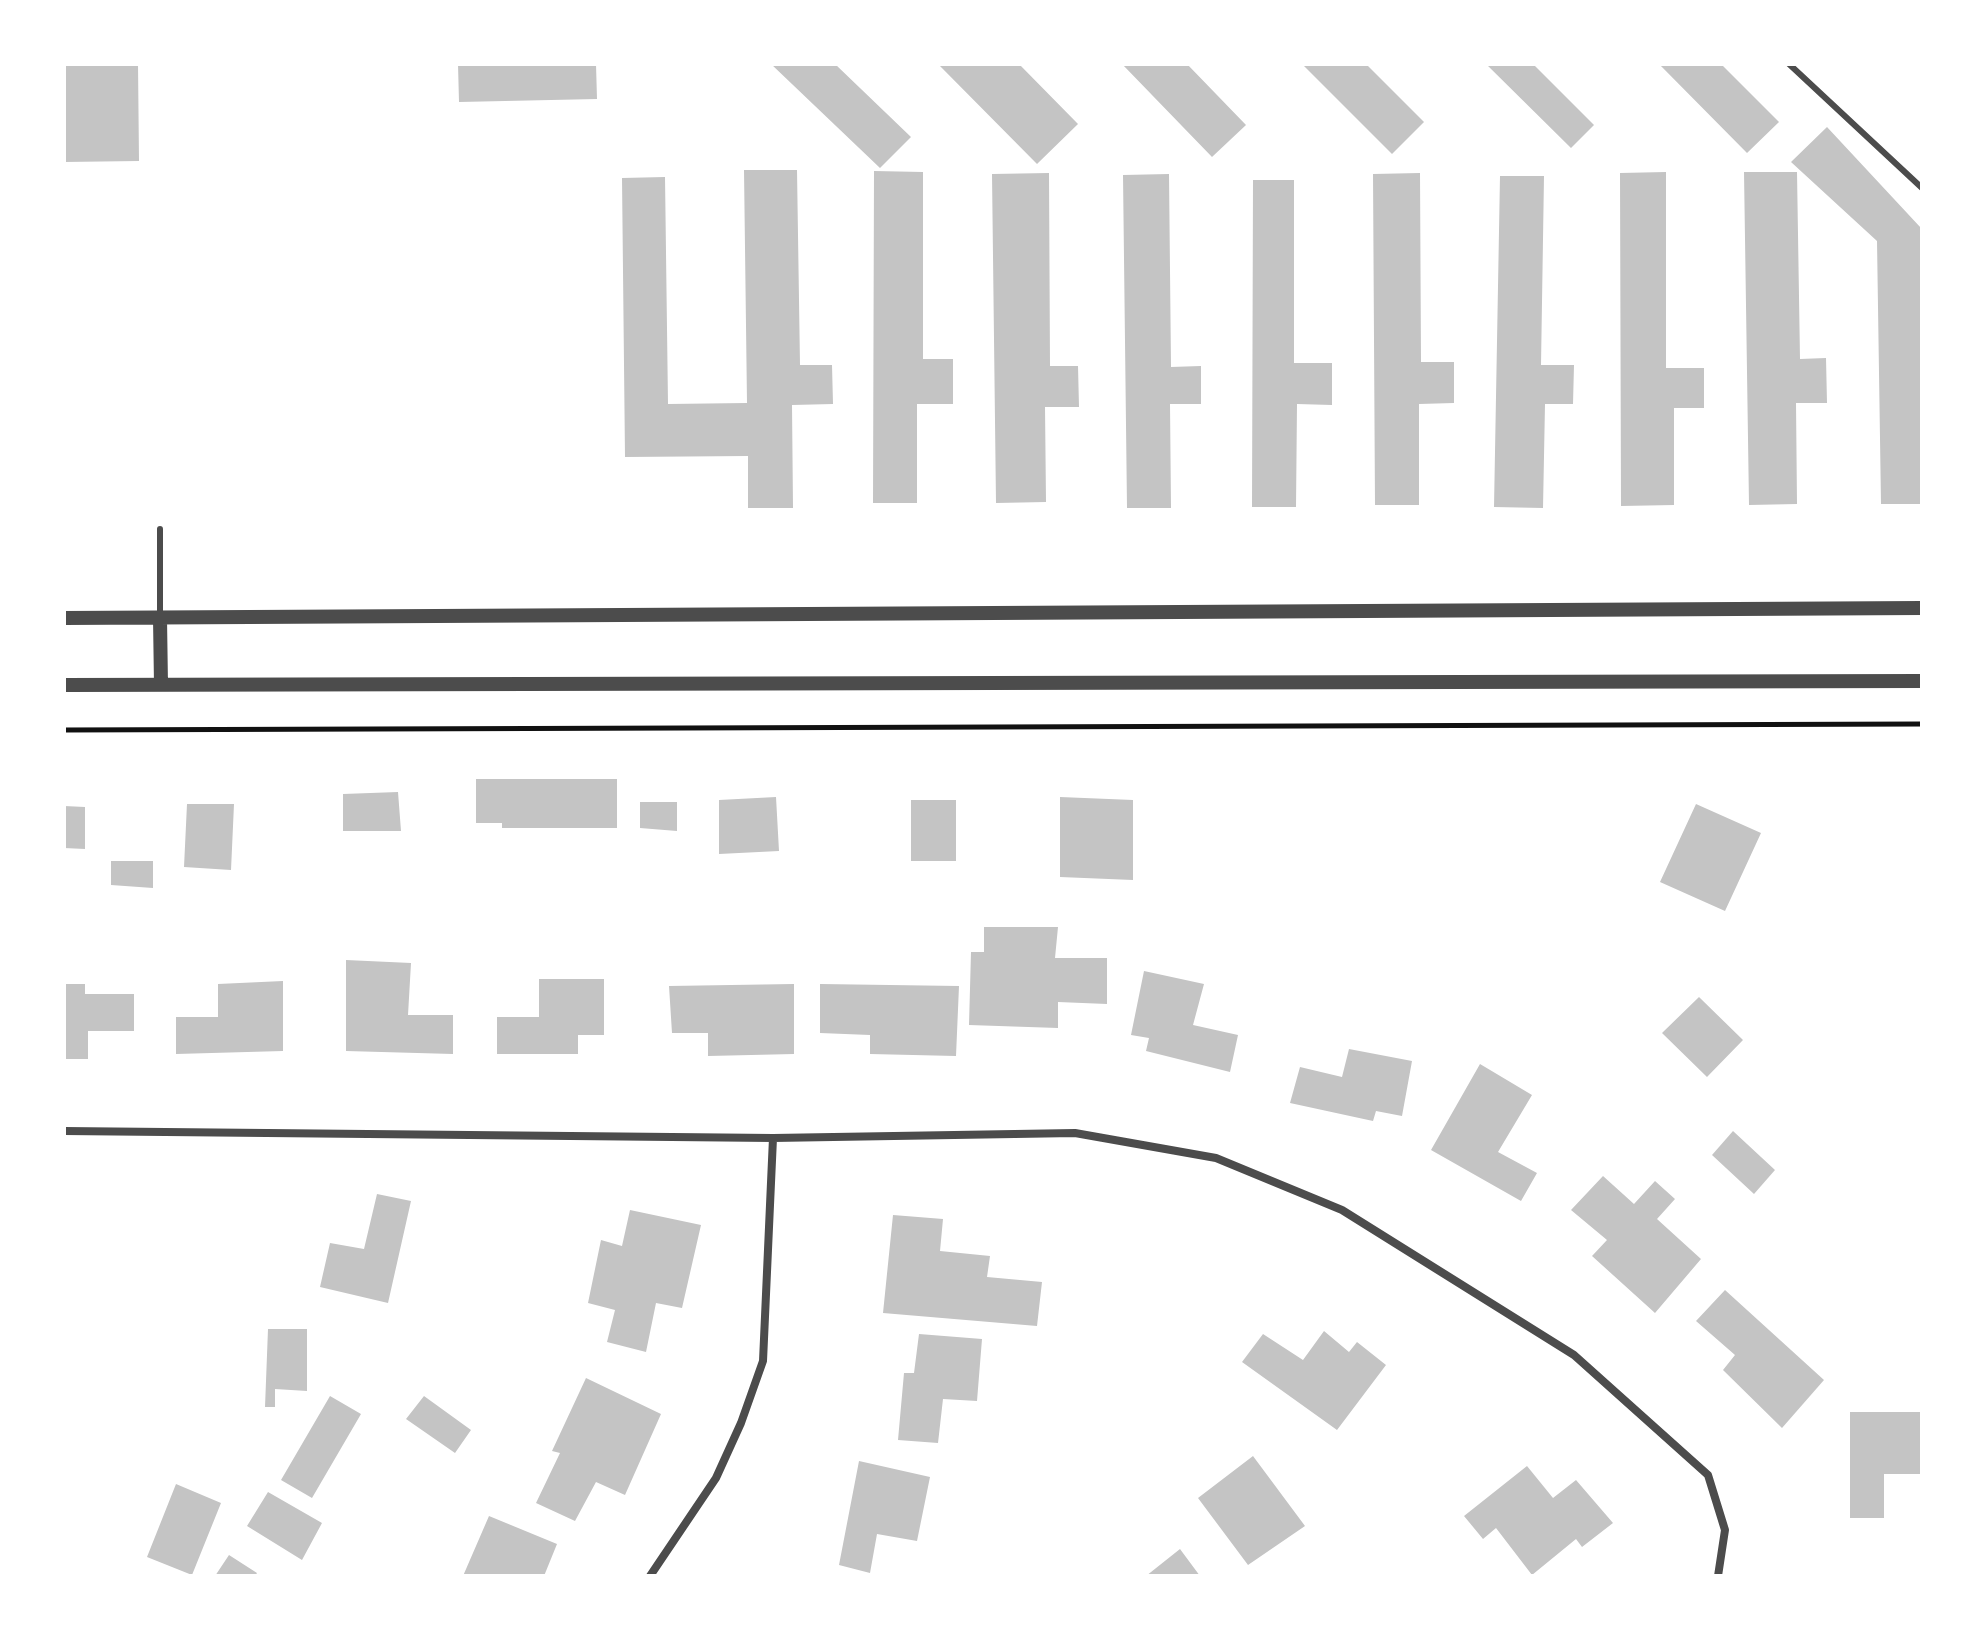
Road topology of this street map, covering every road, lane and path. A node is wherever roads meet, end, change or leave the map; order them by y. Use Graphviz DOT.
graph roads {
  1 [pos="1789,64"];
  2 [pos="1922,188"];
  3 [pos="160,529"];
  4 [pos="1922,608"];
  5 [pos="64,618"];
  6 [pos="160,618"];
  7 [pos="1922,681"];
  8 [pos="64,685"];
  9 [pos="161,685"];
  10 [pos="1922,724"];
  11 [pos="64,730"];
  12 [pos="64,1131"];
  13 [pos="773,1138"];
  14 [pos="650,1576"];
  15 [pos="1718,1576"];
  1 -- 2 [label="lane"];
  3 -- 6 [label="lane"];
  4 -- 6 [label="street"];
  5 -- 6 [label="street"];
  6 -- 9 [label="street"];
  7 -- 9 [label="street"];
  8 -- 9 [label="street"];
  10 -- 11 [label="path"];
  12 -- 13 [label="street"];
  13 -- 14 [label="street"];
  13 -- 15 [label="street"];
}
